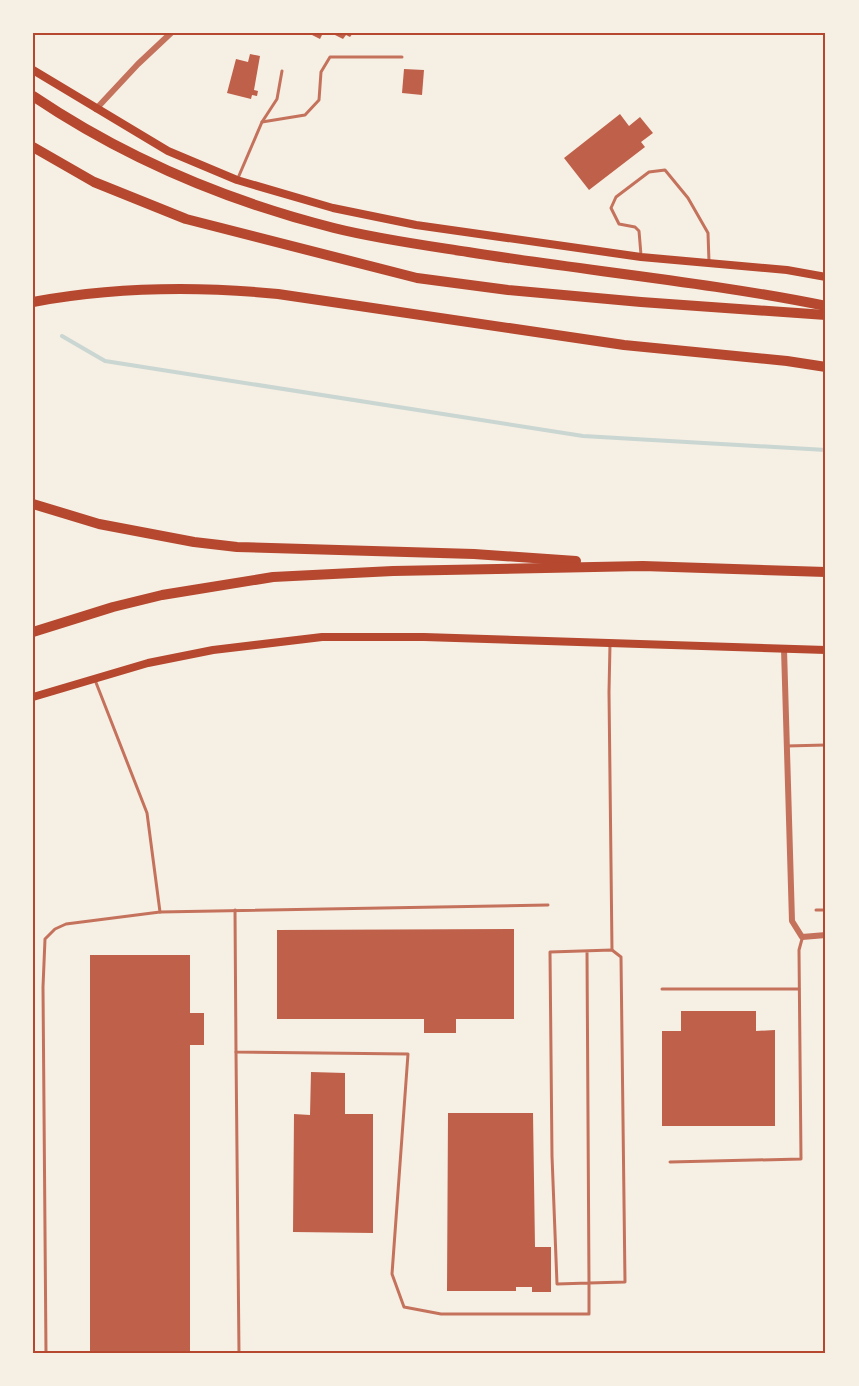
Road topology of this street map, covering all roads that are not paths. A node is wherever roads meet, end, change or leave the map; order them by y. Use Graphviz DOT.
graph roads {
  1 [pos="171,33"];
  2 [pos="402,57"];
  3 [pos="33,70"];
  4 [pos="282,71"];
  5 [pos="33,96"];
  6 [pos="96,109"];
  7 [pos="262,122"];
  8 [pos="33,147"];
  9 [pos="237,180"];
  10 [pos="641,256"];
  11 [pos="709,264"];
  12 [pos="826,277"];
  13 [pos="33,302"];
  14 [pos="826,306"];
  15 [pos="813,309"];
  16 [pos="826,315"];
  17 [pos="826,367"];
  18 [pos="33,504"];
  19 [pos="643,566"];
  20 [pos="826,572"];
  21 [pos="33,632"];
  22 [pos="610,642"];
  23 [pos="784,649"];
  24 [pos="826,650"];
  25 [pos="94,678"];
  26 [pos="33,697"];
  27 [pos="826,745"];
  28 [pos="786,746"];
  29 [pos="548,905"];
  30 [pos="235,910"];
  31 [pos="816,910"];
  32 [pos="826,910"];
  33 [pos="160,912"];
  34 [pos="823,935"];
  35 [pos="802,937"];
  36 [pos="612,950"];
  37 [pos="587,951"];
  38 [pos="662,989"];
  39 [pos="799,989"];
  40 [pos="236,1052"];
  41 [pos="670,1162"];
  42 [pos="589,1283"];
  43 [pos="46,1353"];
  44 [pos="239,1353"];
  1 -- 6 [label="street"];
  2 -- 7 [label="lane"];
  3 -- 6 [label="main road"];
  4 -- 7 [label="lane"];
  5 -- 15 [label="highway"];
  6 -- 9 [label="main road"];
  7 -- 9 [label="lane"];
  8 -- 15 [label="highway"];
  9 -- 10 [label="main road"];
  10 -- 11 [label="main road"];
  10 -- 11 [label="lane"];
  11 -- 12 [label="main road"];
  13 -- 17 [label="highway"];
  14 -- 15 [label="highway"];
  15 -- 16 [label="highway"];
  18 -- 19 [label="highway"];
  19 -- 20 [label="highway"];
  19 -- 21 [label="highway"];
  22 -- 23 [label="main road"];
  22 -- 25 [label="main road"];
  22 -- 36 [label="lane"];
  23 -- 24 [label="main road"];
  23 -- 28 [label="street"];
  25 -- 26 [label="main road"];
  25 -- 33 [label="lane"];
  27 -- 28 [label="lane"];
  28 -- 35 [label="street"];
  29 -- 30 [label="lane"];
  30 -- 33 [label="lane"];
  30 -- 40 [label="lane"];
  31 -- 32 [label="lane"];
  33 -- 43 [label="lane"];
  34 -- 35 [label="street"];
  35 -- 39 [label="lane"];
  36 -- 37 [label="lane"];
  36 -- 42 [label="lane"];
  37 -- 42 [label="lane"];
  37 -- 42 [label="lane"];
  38 -- 39 [label="lane"];
  39 -- 41 [label="lane"];
  40 -- 42 [label="lane"];
  40 -- 44 [label="lane"];
}
